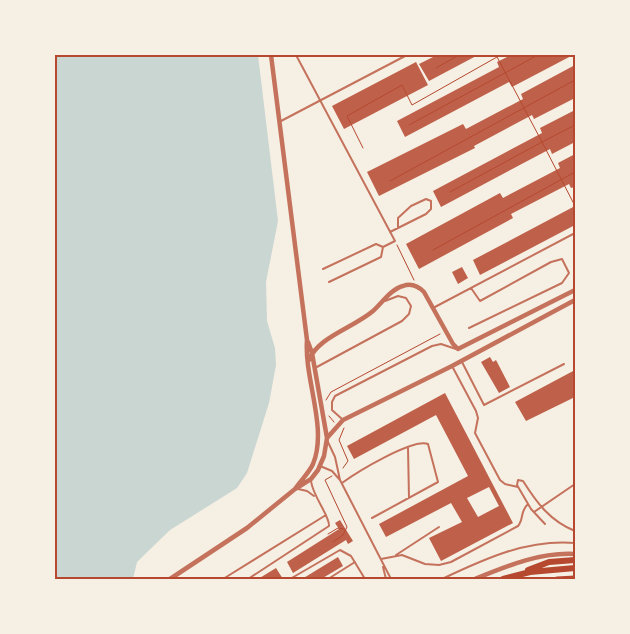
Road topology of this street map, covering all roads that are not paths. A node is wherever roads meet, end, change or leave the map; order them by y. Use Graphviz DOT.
graph roads {
  1 [pos="271,55"];
  2 [pos="296,55"];
  3 [pos="407,55"];
  4 [pos="321,99"];
  5 [pos="279,122"];
  6 [pos="398,228"];
  7 [pos="390,232"];
  8 [pos="575,233"];
  9 [pos="383,248"];
  10 [pos="323,269"];
  11 [pos="329,282"];
  12 [pos="472,288"];
  13 [pos="575,290"];
  14 [pos="575,300"];
  15 [pos="382,302"];
  16 [pos="433,308"];
  17 [pos="469,328"];
  18 [pos="307,340"];
  19 [pos="458,349"];
  20 [pos="312,353"];
  21 [pos="461,361"];
  22 [pos="564,364"];
  23 [pos="307,365"];
  24 [pos="452,366"];
  25 [pos="315,368"];
  26 [pos="344,420"];
  27 [pos="327,439"];
  28 [pos="408,448"];
  29 [pos="320,466"];
  30 [pos="311,479"];
  31 [pos="341,481"];
  32 [pos="575,486"];
  33 [pos="518,487"];
  34 [pos="295,489"];
  35 [pos="314,496"];
  36 [pos="409,498"];
  37 [pos="528,504"];
  38 [pos="541,508"];
  39 [pos="534,512"];
  40 [pos="326,515"];
  41 [pos="372,518"];
  42 [pos="545,524"];
  43 [pos="438,527"];
  44 [pos="575,531"];
  45 [pos="575,544"];
  46 [pos="575,554"];
  47 [pos="396,555"];
  48 [pos="380,559"];
  49 [pos="575,560"];
  50 [pos="354,562"];
  51 [pos="383,564"];
  52 [pos="575,568"];
  53 [pos="505,578"];
  54 [pos="575,578"];
  55 [pos="170,579"];
  56 [pos="223,579"];
  57 [pos="248,579"];
  58 [pos="290,579"];
  59 [pos="328,579"];
  60 [pos="365,579"];
  61 [pos="386,579"];
  62 [pos="391,579"];
  63 [pos="442,579"];
  64 [pos="475,579"];
  65 [pos="557,579"];
  1 -- 5 [label="street"];
  2 -- 4 [label="lane"];
  3 -- 4 [label="lane"];
  4 -- 5 [label="lane"];
  4 -- 7 [label="lane"];
  5 -- 18 [label="street"];
  6 -- 6 [label="lane"];
  6 -- 7 [label="lane"];
  7 -- 9 [label="lane"];
  8 -- 12 [label="lane"];
  9 -- 10 [label="lane"];
  9 -- 11 [label="lane"];
  12 -- 16 [label="lane"];
  12 -- 17 [label="lane"];
  13 -- 19 [label="street"];
  14 -- 21 [label="street"];
  15 -- 16 [label="street"];
  15 -- 20 [label="street"];
  15 -- 25 [label="lane"];
  16 -- 19 [label="street"];
  18 -- 20 [label="street"];
  18 -- 23 [label="street"];
  19 -- 26 [label="lane"];
  20 -- 23 [label="street"];
  20 -- 25 [label="street"];
  21 -- 22 [label="lane"];
  21 -- 24 [label="street"];
  23 -- 34 [label="street"];
  24 -- 26 [label="street"];
  24 -- 33 [label="lane"];
  25 -- 27 [label="street"];
  26 -- 27 [label="street"];
  27 -- 29 [label="street"];
  27 -- 31 [label="lane"];
  28 -- 31 [label="lane"];
  28 -- 36 [label="lane"];
  28 -- 36 [label="lane"];
  29 -- 30 [label="street"];
  29 -- 31 [label="lane"];
  30 -- 34 [label="street"];
  30 -- 35 [label="lane"];
  31 -- 48 [label="lane"];
  32 -- 38 [label="lane"];
  33 -- 37 [label="lane"];
  33 -- 38 [label="lane"];
  34 -- 35 [label="lane"];
  34 -- 55 [label="street"];
  35 -- 40 [label="lane"];
  36 -- 41 [label="lane"];
  37 -- 39 [label="lane"];
  37 -- 47 [label="lane"];
  38 -- 39 [label="lane"];
  38 -- 44 [label="lane"];
  39 -- 42 [label="lane"];
  40 -- 56 [label="lane"];
  40 -- 57 [label="lane"];
  43 -- 47 [label="lane"];
  45 -- 63 [label="lane"];
  46 -- 64 [label="street"];
  47 -- 48 [label="lane"];
  48 -- 51 [label="lane"];
  49 -- 53 [label="highway"];
  50 -- 58 [label="lane"];
  50 -- 59 [label="lane"];
  50 -- 60 [label="lane"];
  51 -- 61 [label="lane"];
  51 -- 62 [label="lane"];
  52 -- 53 [label="highway"];
  54 -- 65 [label="main road"];
}
